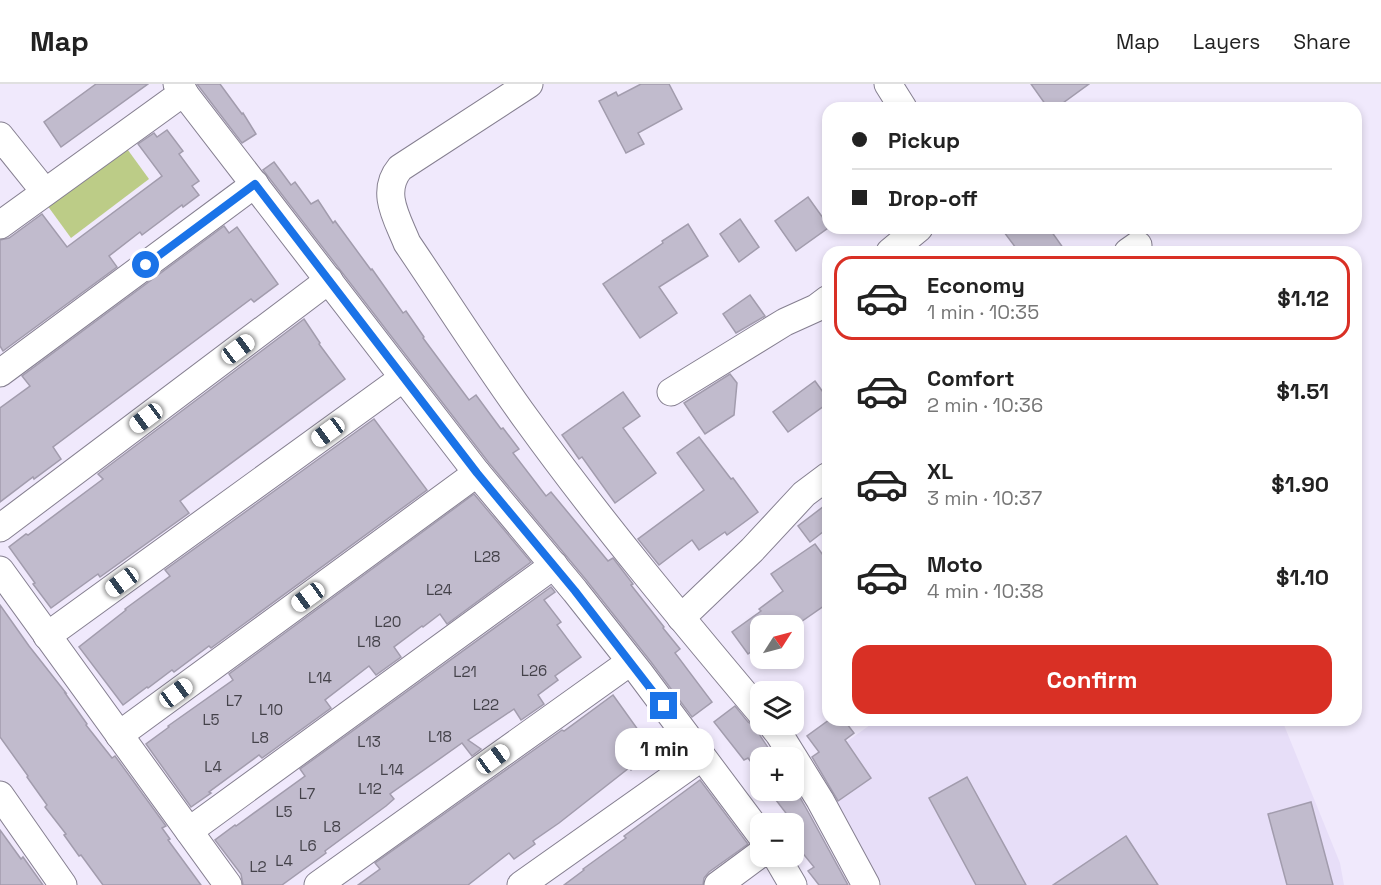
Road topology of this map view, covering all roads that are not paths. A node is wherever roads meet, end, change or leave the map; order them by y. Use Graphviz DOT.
graph roads {
  1 [pos="529,84"];
  2 [pos="888,84"];
  3 [pos="181,88"];
  4 [pos="899,102"];
  5 [pos="0,136"];
  6 [pos="255,184"];
  7 [pos="45,192"];
  8 [pos="0,225"];
  9 [pos="912,234"];
  10 [pos="897,246"];
  11 [pos="330,280"];
  12 [pos="822,304"];
  13 [pos="0,373"];
  14 [pos="404,378"];
  15 [pos="671,392"];
  16 [pos="477,473"];
  17 [pos="822,480"];
  18 [pos="0,528"];
  19 [pos="554,565"];
  20 [pos="0,570"];
  21 [pos="681,618"];
  22 [pos="47,636"];
  23 [pos="630,662"];
  24 [pos="750,700"];
  25 [pos="119,735"];
  26 [pos="780,735"];
  27 [pos="702,756"];
  28 [pos="0,795"];
  29 [pos="750,821"];
  30 [pos="189,831"];
  31 [pos="750,861"];
  32 [pos="782,867"];
  33 [pos="63,885"];
  34 [pos="228,885"];
  35 [pos="318,885"];
  36 [pos="521,885"];
  37 [pos="718,885"];
  38 [pos="793,885"];
  39 [pos="866,885"];
  1 -- 21 [label="street"];
  2 -- 4 [label="street"];
  3 -- 6 [label="street"];
  3 -- 7 [label="street"];
  5 -- 7 [label="street"];
  6 -- 11 [label="street"];
  6 -- 13 [label="street"];
  7 -- 8 [label="street"];
  9 -- 10 [label="street"];
  11 -- 14 [label="street"];
  11 -- 18 [label="street"];
  12 -- 15 [label="street"];
  14 -- 16 [label="street"];
  14 -- 22 [label="street"];
  16 -- 19 [label="street"];
  16 -- 25 [label="street"];
  17 -- 21 [label="street"];
  19 -- 23 [label="street"];
  19 -- 30 [label="street"];
  20 -- 22 [label="street"];
  21 -- 24 [label="street"];
  22 -- 25 [label="street"];
  23 -- 27 [label="street"];
  23 -- 35 [label="street"];
  25 -- 30 [label="street"];
  26 -- 39 [label="street"];
  27 -- 29 [label="street"];
  27 -- 36 [label="street"];
  28 -- 33 [label="street"];
  30 -- 34 [label="street"];
  31 -- 37 [label="street"];
  32 -- 38 [label="street"];
}
